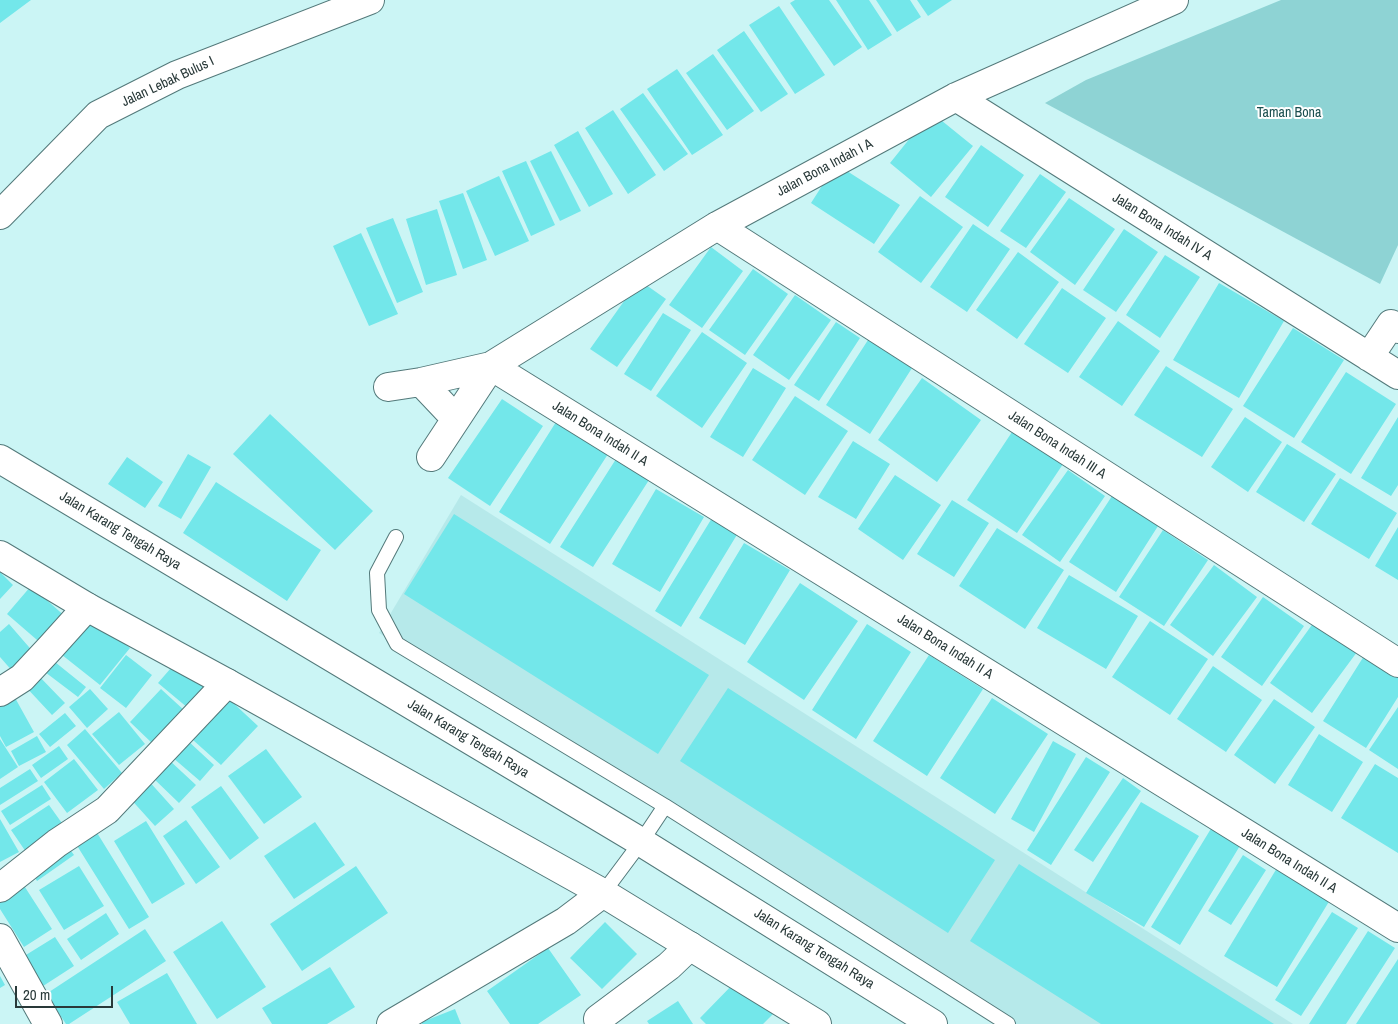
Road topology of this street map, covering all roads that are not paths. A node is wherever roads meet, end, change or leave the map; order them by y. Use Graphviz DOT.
graph roads {
  1 [pos="370,0"];
  2 [pos="1163,2"];
  3 [pos="956,97"];
  4 [pos="0,215"];
  5 [pos="717,226"];
  6 [pos="1396,322"];
  7 [pos="1369,356"];
  8 [pos="491,366"];
  9 [pos="1398,375"];
  10 [pos="421,382"];
  11 [pos="388,387"];
  12 [pos="456,419"];
  13 [pos="431,457"];
  14 [pos="0,459"];
  15 [pos="396,537"];
  16 [pos="0,555"];
  17 [pos="87,607"];
  18 [pos="1398,663"];
  19 [pos="227,683"];
  20 [pos="0,692"];
  21 [pos="665,806"];
  22 [pos="641,842"];
  23 [pos="0,888"];
  24 [pos="603,893"];
  25 [pos="1398,928"];
  26 [pos="0,938"];
  27 [pos="690,946"];
  28 [pos="598,1019"];
  29 [pos="48,1024"];
  30 [pos="391,1024"];
  31 [pos="817,1024"];
  32 [pos="933,1024"];
  33 [pos="1008,1024"];
  1 -- 4 [label="street, Jalan Lebak Bulus I"];
  2 -- 3 [label="street, Jalan Bona Indah I A"];
  3 -- 5 [label="street, Jalan Bona Indah I A"];
  3 -- 7 [label="street, Jalan Bona Indah IV A"];
  5 -- 8 [label="street, Jalan Bona Indah I A"];
  5 -- 18 [label="street, Jalan Bona Indah III A"];
  6 -- 7 [label="street"];
  7 -- 9 [label="street, Jalan Bona Indah IV A"];
  8 -- 10 [label="street, Jalan Bona Indah I A"];
  8 -- 12 [label="street, Jalan Bona Indah I A"];
  8 -- 25 [label="street, Jalan Bona Indah II A"];
  10 -- 11 [label="street, Jalan Bona Indah I A"];
  10 -- 12 [label="street"];
  12 -- 13 [label="street, Jalan Bona Indah I A"];
  14 -- 22 [label="street, Jalan Karang Tengah Raya"];
  15 -- 21 [label="lane"];
  16 -- 17 [label="street"];
  17 -- 19 [label="street"];
  17 -- 20 [label="street"];
  19 -- 23 [label="street"];
  19 -- 24 [label="street"];
  21 -- 22 [label="lane"];
  21 -- 33 [label="lane"];
  22 -- 24 [label="lane"];
  22 -- 32 [label="street, Jalan Karang Tengah Raya"];
  24 -- 27 [label="street"];
  24 -- 30 [label="street"];
  26 -- 29 [label="street"];
  27 -- 28 [label="street"];
  27 -- 31 [label="street"];
}
